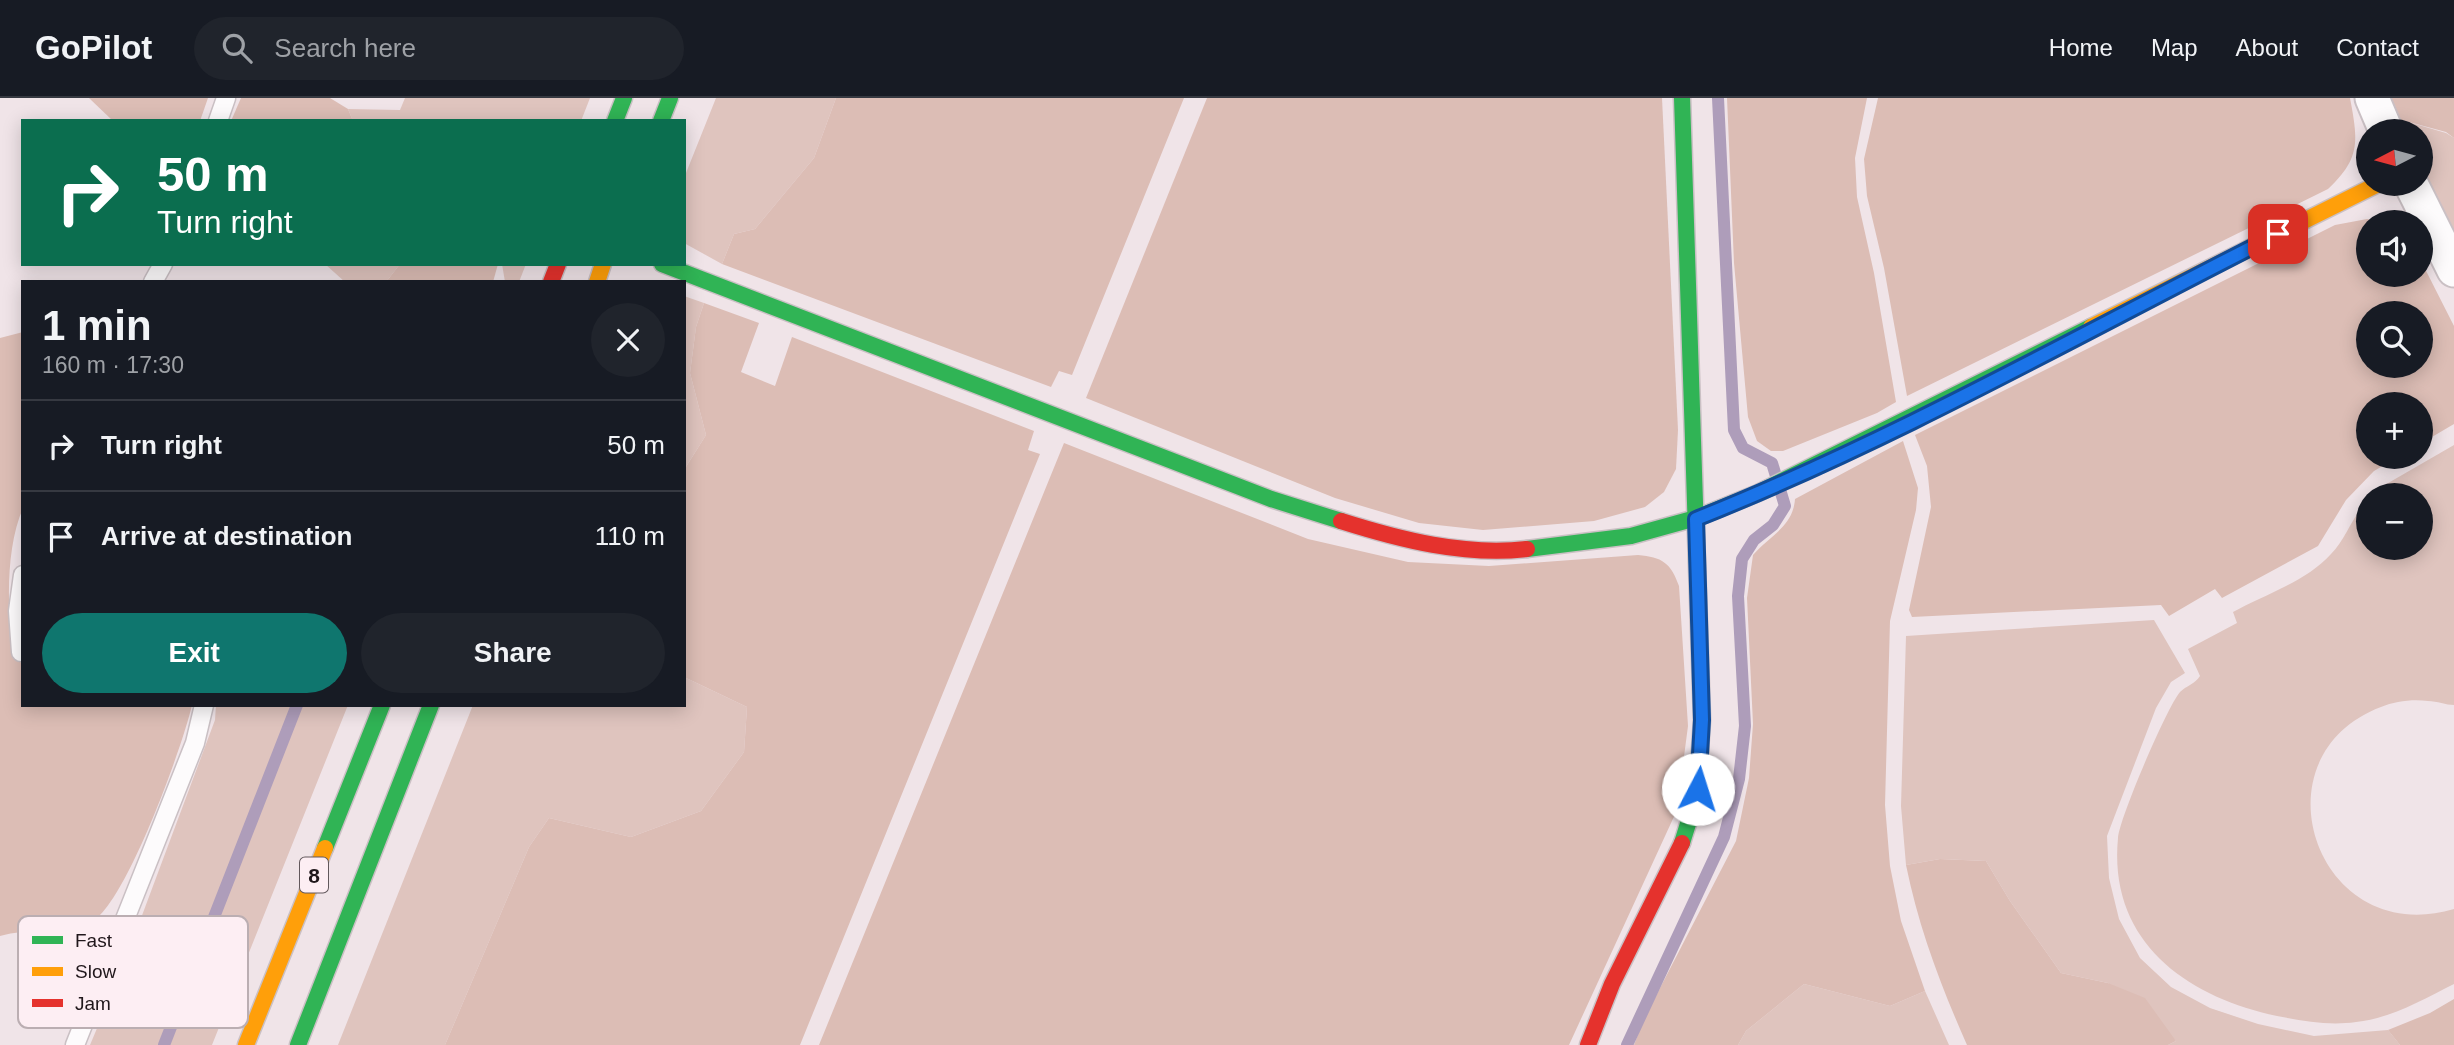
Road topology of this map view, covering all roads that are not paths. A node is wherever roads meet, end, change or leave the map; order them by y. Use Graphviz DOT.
graph roads {
  1 [pos="226,98"];
  2 [pos="624,98"];
  3 [pos="670,98"];
  4 [pos="1682,98"];
  5 [pos="2372,98"];
  6 [pos="219,119"];
  7 [pos="616,119"];
  8 [pos="662,119"];
  9 [pos="2381,119"];
  10 [pos="2356,195"];
  11 [pos="2417,196"];
  12 [pos="667,266"];
  13 [pos="2454,270"];
  14 [pos="1696,519"];
  15 [pos="21,589"];
  16 [pos="21,652"];
  17 [pos="204,707"];
  18 [pos="381,707"];
  19 [pos="430,707"];
  20 [pos="126,916"];
  21 [pos="82,1028"];
  22 [pos="75,1045"];
  23 [pos="246,1045"];
  24 [pos="298,1045"];
  25 [pos="1588,1045"];
  1 -- 6 [label="lane"];
  2 -- 7 [label="main road"];
  3 -- 8 [label="main road"];
  4 -- 14 [label="main road"];
  5 -- 9 [label="street"];
  10 -- 14 [label="main road"];
  11 -- 13 [label="street"];
  12 -- 14 [label="main road"];
  14 -- 25 [label="main road"];
  15 -- 16 [label="lane"];
  17 -- 20 [label="lane"];
  18 -- 23 [label="main road, 8"];
  19 -- 24 [label="main road, 8"];
  21 -- 22 [label="lane"];
}
